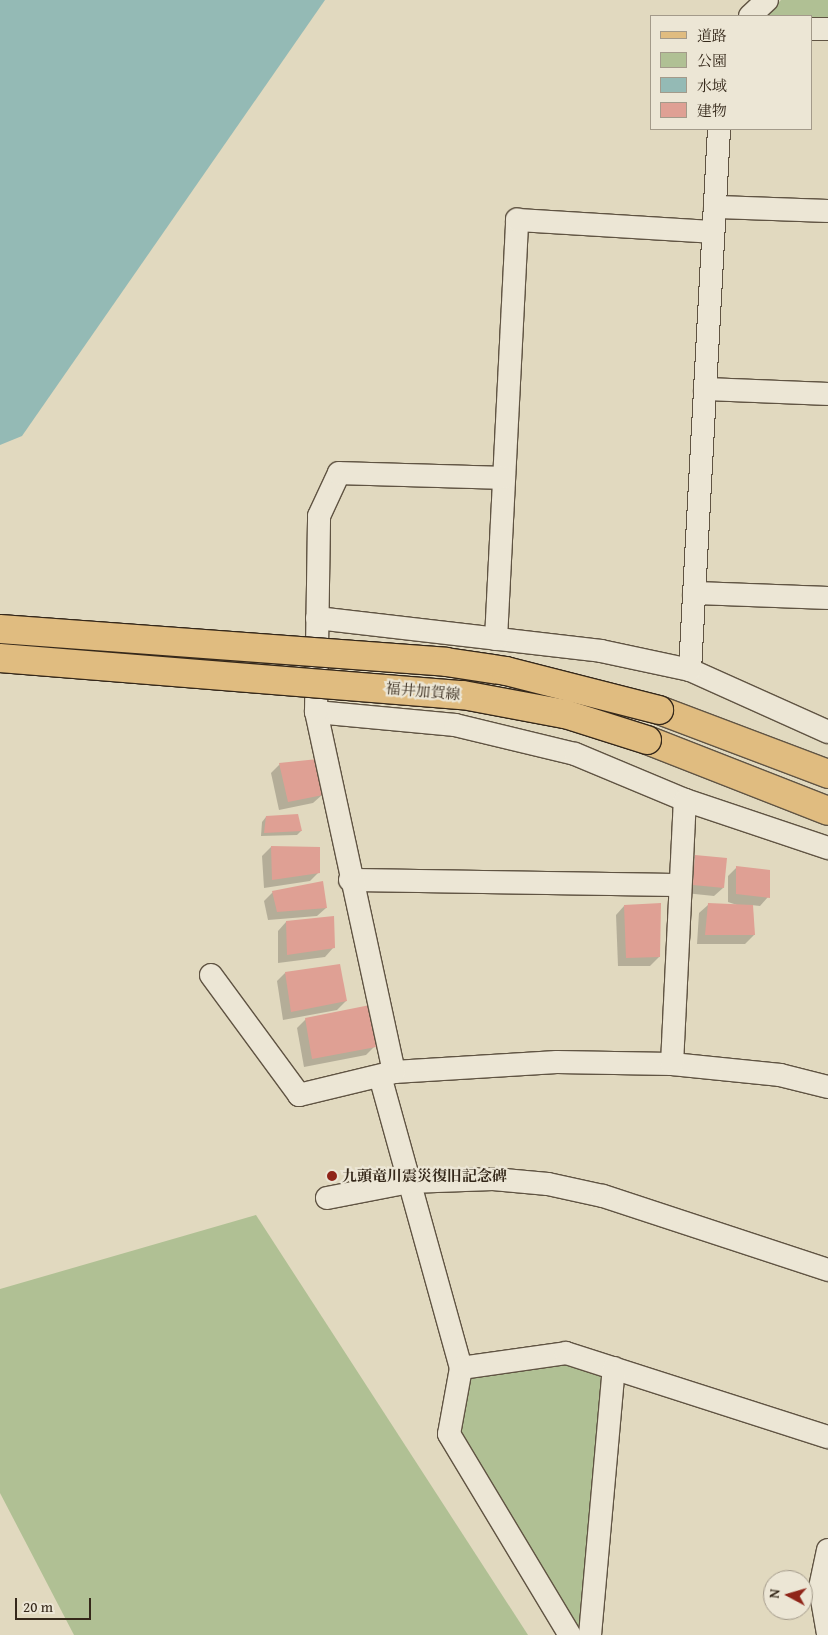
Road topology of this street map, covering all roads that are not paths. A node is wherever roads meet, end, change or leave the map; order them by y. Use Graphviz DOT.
graph roads {
  1 [pos="767,0"];
  2 [pos="751,15"];
  3 [pos="813,29"];
  4 [pos="828,30"];
  5 [pos="719,130"];
  6 [pos="715,207"];
  7 [pos="828,211"];
  8 [pos="713,232"];
  9 [pos="705,389"];
  10 [pos="828,394"];
  11 [pos="504,478"];
  12 [pos="694,593"];
  13 [pos="828,598"];
  14 [pos="317,618"];
  15 [pos="0,629"];
  16 [pos="496,640"];
  17 [pos="0,658"];
  18 [pos="690,670"];
  19 [pos="316,712"];
  20 [pos="828,732"];
  21 [pos="828,774"];
  22 [pos="685,800"];
  23 [pos="828,811"];
  24 [pos="828,848"];
  25 [pos="350,880"];
  26 [pos="680,885"];
  27 [pos="211,975"];
  28 [pos="672,1064"];
  29 [pos="387,1074"];
  30 [pos="828,1087"];
  31 [pos="409,1182"];
  32 [pos="327,1198"];
  33 [pos="828,1270"];
  34 [pos="461,1368"];
  35 [pos="614,1368"];
  36 [pos="828,1437"];
  37 [pos="828,1550"];
  38 [pos="828,1634"];
  39 [pos="570,1635"];
  40 [pos="590,1635"];
  1 -- 2 [label="street"];
  3 -- 4 [label="street"];
  5 -- 6 [label="street"];
  6 -- 7 [label="street"];
  6 -- 8 [label="street"];
  8 -- 9 [label="street"];
  8 -- 11 [label="street"];
  9 -- 10 [label="street"];
  9 -- 12 [label="street"];
  11 -- 14 [label="street"];
  11 -- 16 [label="street"];
  12 -- 13 [label="street"];
  12 -- 18 [label="street"];
  14 -- 16 [label="street"];
  14 -- 19 [label="street"];
  15 -- 21 [label="main road, 福井加賀線, bridge"];
  16 -- 18 [label="street"];
  17 -- 23 [label="main road, 福井加賀線, bridge"];
  18 -- 20 [label="street"];
  19 -- 22 [label="street"];
  19 -- 25 [label="street"];
  22 -- 24 [label="street"];
  22 -- 26 [label="street"];
  25 -- 26 [label="street"];
  25 -- 29 [label="street"];
  26 -- 28 [label="street"];
  27 -- 29 [label="street"];
  28 -- 29 [label="street"];
  28 -- 30 [label="street"];
  29 -- 31 [label="street"];
  31 -- 32 [label="street"];
  31 -- 33 [label="street"];
  31 -- 34 [label="street"];
  34 -- 35 [label="street"];
  34 -- 39 [label="street"];
  35 -- 36 [label="street"];
  35 -- 40 [label="street"];
  37 -- 38 [label="street"];
}
